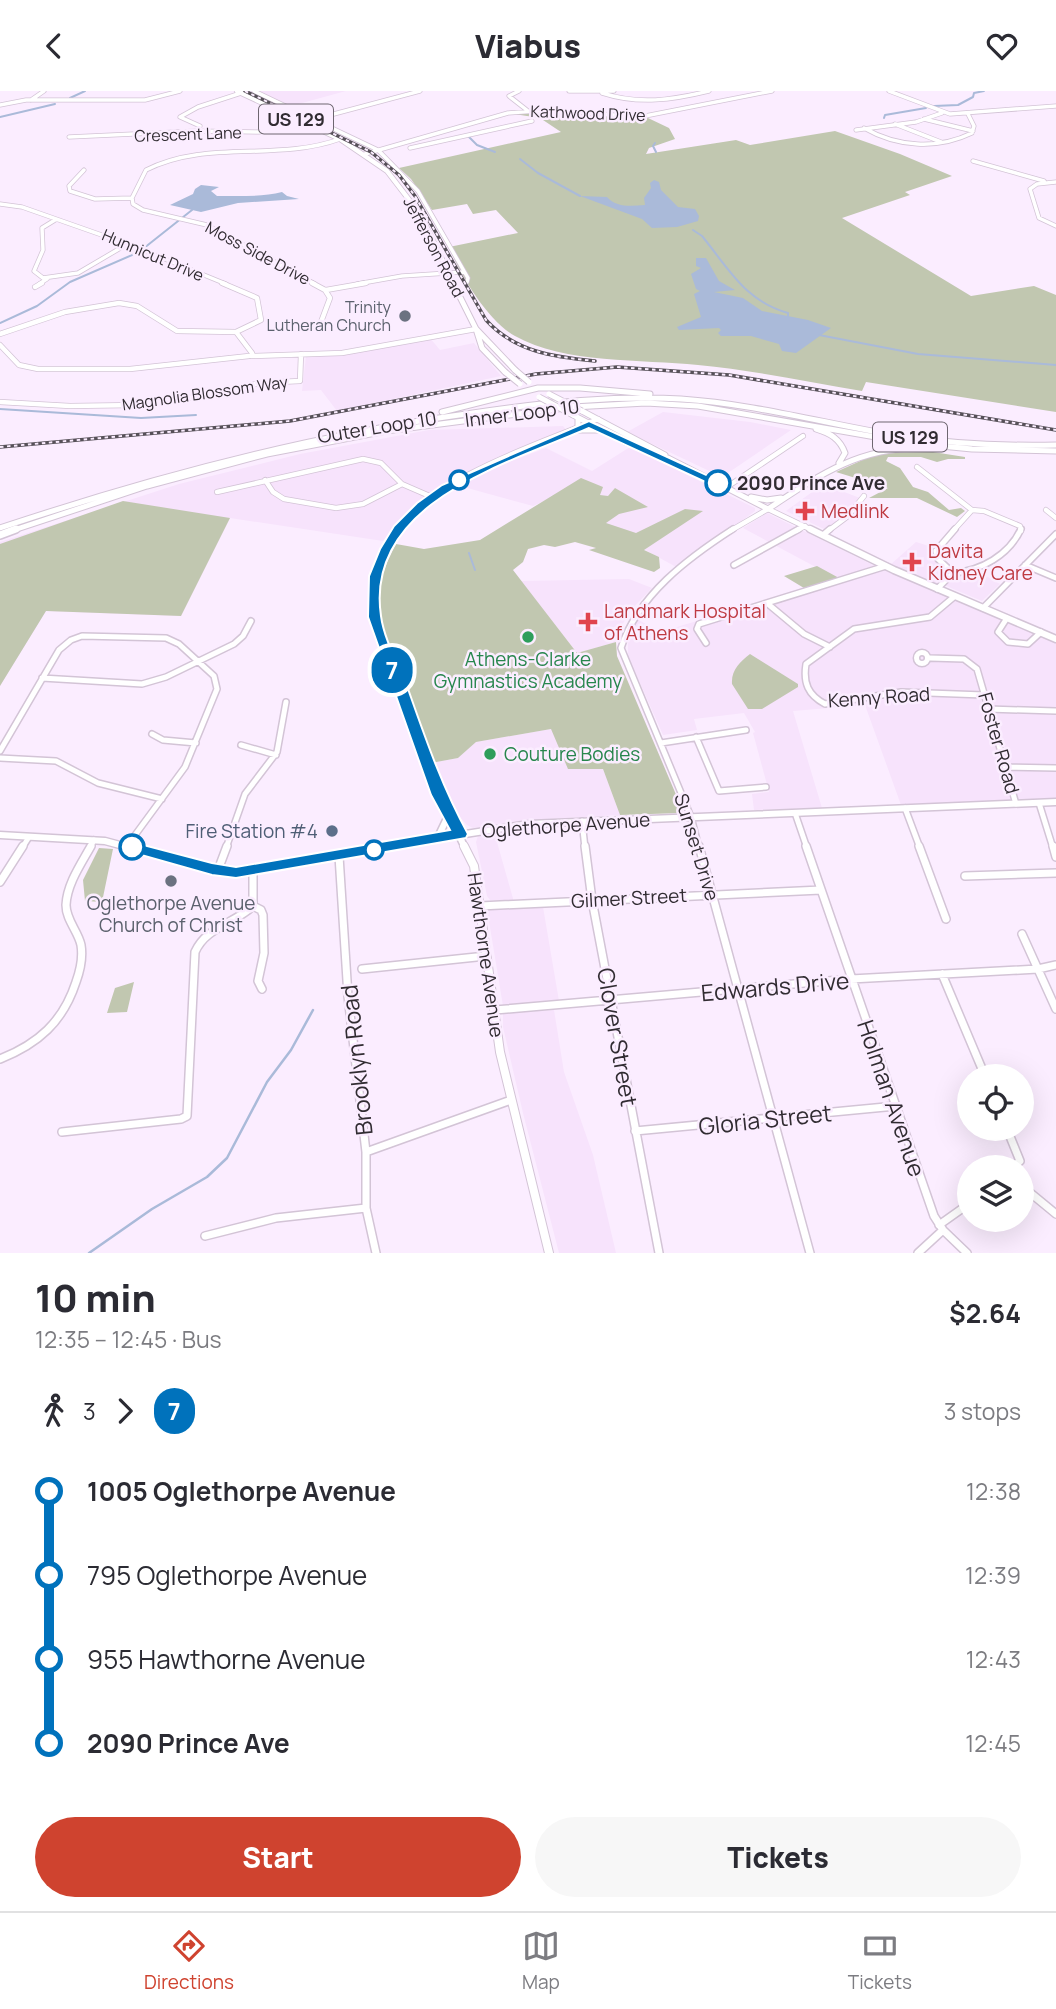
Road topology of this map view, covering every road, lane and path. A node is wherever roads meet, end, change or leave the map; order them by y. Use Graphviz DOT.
graph roads {
  1 [pos="44,91"];
  2 [pos="180,91"];
  3 [pos="254,91"];
  4 [pos="420,91"];
  5 [pos="519,91"];
  6 [pos="569,91"];
  7 [pos="614,91"];
  8 [pos="709,91"];
  9 [pos="772,91"];
  10 [pos="889,91"];
  11 [pos="239,92"];
  12 [pos="602,93"];
  13 [pos="32,100"];
  14 [pos="1,104"];
  15 [pos="286,106"];
  16 [pos="1056,106"];
  17 [pos="275,109"];
  18 [pos="528,111"];
  19 [pos="942,113"];
  20 [pos="968,114"];
  21 [pos="315,119"];
  22 [pos="924,120"];
  23 [pos="532,121"];
  24 [pos="306,123"];
  25 [pos="895,124"];
  26 [pos="864,128"];
  27 [pos="856,130"];
  28 [pos="198,131"];
  29 [pos="973,131"];
  30 [pos="434,134"];
  31 [pos="69,137"];
  32 [pos="340,139"];
  33 [pos="448,141"];
  34 [pos="941,142"];
  35 [pos="410,148"];
  36 [pos="378,150"];
  37 [pos="365,154"];
  38 [pos="973,162"];
  39 [pos="84,170"];
  40 [pos="1056,182"];
  41 [pos="1046,183"];
  42 [pos="132,198"];
  43 [pos="0,204"];
  44 [pos="55,220"];
  45 [pos="1056,226"];
  46 [pos="129,243"];
  47 [pos="464,272"];
  48 [pos="449,275"];
  49 [pos="47,279"];
  50 [pos="467,282"];
  51 [pos="35,287"];
  52 [pos="326,290"];
  53 [pos="316,327"];
  54 [pos="476,329"];
  55 [pos="236,332"];
  56 [pos="0,334"];
  57 [pos="0,345"];
  58 [pos="250,354"];
  59 [pos="301,355"];
  60 [pos="538,388"];
  61 [pos="529,390"];
  62 [pos="702,401"];
  63 [pos="0,402"];
  64 [pos="671,404"];
  65 [pos="575,416"];
  66 [pos="593,422"];
  67 [pos="373,426"];
  68 [pos="574,430"];
  69 [pos="600,430"];
  70 [pos="803,436"];
  71 [pos="1056,445"];
  72 [pos="1056,453"];
  73 [pos="668,458"];
  74 [pos="835,467"];
  75 [pos="917,467"];
  76 [pos="265,480"];
  77 [pos="402,484"];
  78 [pos="727,487"];
  79 [pos="217,492"];
  80 [pos="740,494"];
  81 [pos="791,495"];
  82 [pos="864,496"];
  83 [pos="432,497"];
  84 [pos="768,509"];
  85 [pos="972,510"];
  86 [pos="1046,510"];
  87 [pos="1056,518"];
  88 [pos="805,526"];
  89 [pos="0,528"];
  90 [pos="1056,534"];
  91 [pos="0,535"];
  92 [pos="823,535"];
  93 [pos="734,565"];
  94 [pos="1025,565"];
  95 [pos="886,566"];
  96 [pos="953,573"];
  97 [pos="1056,578"];
  98 [pos="937,589"];
  99 [pos="955,596"];
  100 [pos="768,604"];
  101 [pos="983,608"];
  102 [pos="1007,618"];
  103 [pos="251,621"];
  104 [pos="1041,632"];
  105 [pos="1056,639"];
  106 [pos="706,643"];
  107 [pos="830,647"];
  108 [pos="930,658"];
  109 [pos="198,662"];
  110 [pos="42,678"];
  111 [pos="984,695"];
  112 [pos="286,702"];
  113 [pos="988,709"];
  114 [pos="1056,711"];
  115 [pos="746,730"];
  116 [pos="152,734"];
  117 [pos="696,737"];
  118 [pos="196,743"];
  119 [pos="661,743"];
  120 [pos="241,745"];
  121 [pos="0,751"];
  122 [pos="275,755"];
  123 [pos="0,758"];
  124 [pos="1005,767"];
  125 [pos="1056,768"];
  126 [pos="766,787"];
  127 [pos="162,799"];
  128 [pos="1056,802"];
  129 [pos="1039,803"];
  130 [pos="1017,804"];
  131 [pos="905,808"];
  132 [pos="795,813"];
  133 [pos="449,814"];
  134 [pos="691,817"];
  135 [pos="582,821"];
  136 [pos="460,834"];
  137 [pos="0,835"];
  138 [pos="29,837"];
  139 [pos="437,838"];
  140 [pos="94,840"];
  141 [pos="127,846"];
  142 [pos="339,856"];
  143 [pos="1056,856"];
  144 [pos="218,870"];
  145 [pos="253,871"];
  146 [pos="1056,873"];
  147 [pos="965,876"];
  148 [pos="0,882"];
  149 [pos="821,890"];
  150 [pos="712,894"];
  151 [pos="592,900"];
  152 [pos="253,906"];
  153 [pos="480,906"];
  154 [pos="946,919"];
  155 [pos="1022,934"];
  156 [pos="486,956"];
  157 [pos="1056,965"];
  158 [pos="362,969"];
  159 [pos="1038,969"];
  160 [pos="942,974"];
  161 [pos="851,979"];
  162 [pos="737,988"];
  163 [pos="262,989"];
  164 [pos="611,1000"];
  165 [pos="1056,1009"];
  166 [pos="495,1010"];
  167 [pos="0,1059"];
  168 [pos="980,1064"];
  169 [pos="511,1100"];
  170 [pos="896,1106"];
  171 [pos="771,1118"];
  172 [pos="62,1132"];
  173 [pos="635,1132"];
  174 [pos="366,1152"];
  175 [pos="1034,1196"];
  176 [pos="366,1208"];
  177 [pos="957,1214"];
  178 [pos="1056,1214"];
  179 [pos="941,1228"];
  180 [pos="205,1237"];
  181 [pos="376,1253"];
  182 [pos="549,1253"];
  183 [pos="659,1253"];
  184 [pos="810,1253"];
  185 [pos="918,1253"];
  186 [pos="967,1253"];
  1 -- 13 [label="street"];
  2 -- 13 [label="street"];
  3 -- 15 [label="street"];
  4 -- 21 [label="street"];
  5 -- 18 [label="street"];
  6 -- 12 [label="street"];
  7 -- 12 [label="street"];
  8 -- 12 [label="street"];
  9 -- 18 [label="street, Kathwood Drive"];
  10 -- 19 [label="street"];
  11 -- 17 [label="highway, Jefferson Road / US 129"];
  11 -- 28 [label="street"];
  13 -- 14 [label="street"];
  15 -- 17 [label="street"];
  15 -- 21 [label="street"];
  16 -- 20 [label="street"];
  17 -- 24 [label="highway, Jefferson Road / US 129"];
  18 -- 30 [label="street, Kathwood Drive"];
  19 -- 20 [label="street"];
  19 -- 22 [label="street"];
  20 -- 29 [label="street"];
  21 -- 36 [label="street"];
  22 -- 25 [label="street"];
  22 -- 29 [label="street"];
  23 -- 33 [label="street"];
  24 -- 28 [label="street, Crescent Lane"];
  24 -- 32 [label="highway, Jefferson Road / US 129"];
  25 -- 26 [label="street"];
  25 -- 34 [label="street"];
  26 -- 27 [label="street"];
  26 -- 34 [label="street"];
  28 -- 31 [label="street, Crescent Lane"];
  29 -- 34 [label="street"];
  30 -- 33 [label="street"];
  30 -- 36 [label="street, Kathwood Drive"];
  32 -- 37 [label="highway, Jefferson Road / US 129"];
  32 -- 42 [label="street"];
  33 -- 35 [label="street"];
  36 -- 37 [label="street, Kathwood Drive"];
  36 -- 47 [label="street"];
  37 -- 48 [label="highway, Jefferson Road / US 129"];
  38 -- 41 [label="street"];
  39 -- 42 [label="street"];
  40 -- 41 [label="street"];
  41 -- 45 [label="street"];
  42 -- 52 [label="street, Moss Side Drive"];
  43 -- 44 [label="street, Hunnicut Drive"];
  44 -- 46 [label="street, Hunnicut Drive"];
  44 -- 49 [label="street"];
  46 -- 49 [label="street"];
  46 -- 55 [label="street, Hunnicut Drive"];
  47 -- 48 [label="street"];
  47 -- 50 [label="street"];
  48 -- 52 [label="street"];
  48 -- 54 [label="highway, Jefferson Road / US 129"];
  49 -- 51 [label="street"];
  52 -- 53 [label="street, Moss Side Drive"];
  54 -- 59 [label="street"];
  54 -- 60 [label="highway, Jefferson Road / US 129, bridge"];
  54 -- 61 [label="highway, Jefferson Road / US 129, bridge"];
  55 -- 56 [label="street"];
  55 -- 58 [label="street"];
  57 -- 58 [label="street"];
  58 -- 59 [label="street"];
  59 -- 63 [label="street, Magnolia Blossom Way"];
  60 -- 61 [label="highway"];
  60 -- 62 [label="highway, US 129"];
  60 -- 66 [label="highway, Jefferson Road, bridge"];
  61 -- 65 [label="highway, Jefferson Road / US 129, bridge"];
  61 -- 67 [label="highway"];
  62 -- 67 [label="highway, Outer Loop 10"];
  62 -- 71 [label="highway, Outer Loop 10 / US 129"];
  64 -- 72 [label="highway, Inner Loop 10"];
  64 -- 74 [label="highway"];
  64 -- 91 [label="highway, Inner Loop 10"];
  65 -- 66 [label="highway, US 129"];
  65 -- 68 [label="highway"];
  66 -- 68 [label="main road, Hawthorne Avenue"];
  66 -- 69 [label="highway, US 129"];
  66 -- 73 [label="highway"];
  67 -- 89 [label="highway, Outer Loop 10"];
  68 -- 69 [label="highway"];
  68 -- 83 [label="main road, Hawthorne Avenue"];
  69 -- 73 [label="highway, US 129"];
  70 -- 78 [label="street"];
  72 -- 74 [label="highway, US 129"];
  73 -- 78 [label="highway, US 129"];
  74 -- 81 [label="highway, US 129"];
  75 -- 85 [label="street"];
  76 -- 77 [label="street"];
  76 -- 77 [label="street"];
  76 -- 79 [label="street"];
  77 -- 83 [label="street"];
  78 -- 80 [label="highway, US 129"];
  80 -- 81 [label="highway"];
  80 -- 84 [label="highway, US 129"];
  81 -- 84 [label="highway, US 129"];
  82 -- 92 [label="street"];
  83 -- 133 [label="main road, Hawthorne Avenue"];
  84 -- 88 [label="main road"];
  84 -- 119 [label="street, Sunset Drive"];
  85 -- 96 [label="street"];
  85 -- 96 [label="street"];
  86 -- 87 [label="street"];
  88 -- 92 [label="main road"];
  88 -- 93 [label="street"];
  90 -- 94 [label="street"];
  92 -- 95 [label="main road"];
  94 -- 97 [label="street"];
  94 -- 101 [label="street"];
  95 -- 98 [label="main road"];
  95 -- 100 [label="street"];
  96 -- 98 [label="street"];
  98 -- 99 [label="main road"];
  99 -- 101 [label="main road"];
  99 -- 107 [label="street, Kenny Road"];
  100 -- 106 [label="street"];
  100 -- 107 [label="street"];
  101 -- 102 [label="main road"];
  102 -- 104 [label="main road"];
  102 -- 104 [label="street"];
  103 -- 109 [label="street"];
  104 -- 105 [label="main road"];
  107 -- 111 [label="street, Kenny Road"];
  108 -- 111 [label="street, Foster Road"];
  109 -- 110 [label="street"];
  109 -- 110 [label="street"];
  109 -- 118 [label="street"];
  110 -- 121 [label="street"];
  111 -- 113 [label="street, Foster Road"];
  112 -- 122 [label="street"];
  113 -- 114 [label="street"];
  113 -- 124 [label="street, Foster Road"];
  115 -- 117 [label="street"];
  116 -- 118 [label="street"];
  117 -- 119 [label="street"];
  117 -- 126 [label="street"];
  118 -- 127 [label="street"];
  119 -- 134 [label="street, Sunset Drive"];
  120 -- 122 [label="street"];
  122 -- 144 [label="street"];
  123 -- 127 [label="street"];
  124 -- 125 [label="street"];
  124 -- 130 [label="street, Foster Road"];
  127 -- 141 [label="street"];
  128 -- 129 [label="main road, Oglethorpe Avenue"];
  129 -- 130 [label="main road, Oglethorpe Avenue"];
  129 -- 143 [label="street"];
  130 -- 131 [label="main road, Oglethorpe Avenue"];
  131 -- 132 [label="main road, Oglethorpe Avenue"];
  131 -- 154 [label="street"];
  132 -- 134 [label="main road, Oglethorpe Avenue"];
  132 -- 149 [label="street, Holman Avenue"];
  133 -- 136 [label="main road, Hawthorne Avenue"];
  133 -- 139 [label="main road"];
  134 -- 135 [label="main road, Oglethorpe Avenue"];
  134 -- 150 [label="street, Sunset Drive"];
  135 -- 136 [label="main road, Oglethorpe Avenue"];
  135 -- 151 [label="street, Clover Street"];
  136 -- 139 [label="main road, Oglethorpe Avenue"];
  136 -- 153 [label="main road, Hawthorne Avenue"];
  137 -- 138 [label="main road, Oglethorpe Avenue"];
  138 -- 140 [label="main road, Oglethorpe Avenue"];
  138 -- 148 [label="street"];
  139 -- 142 [label="main road, Oglethorpe Avenue"];
  140 -- 141 [label="main road, Oglethorpe Avenue"];
  140 -- 167 [label="street"];
  141 -- 144 [label="main road, Oglethorpe Avenue"];
  142 -- 145 [label="main road, Oglethorpe Avenue"];
  142 -- 174 [label="street, Brooklyn Road"];
  144 -- 145 [label="main road, Oglethorpe Avenue"];
  145 -- 152 [label="street"];
  146 -- 147 [label="street"];
  149 -- 150 [label="street, Gilmer Street"];
  149 -- 161 [label="street, Holman Avenue"];
  150 -- 151 [label="street, Gilmer Street"];
  150 -- 162 [label="street, Sunset Drive"];
  151 -- 153 [label="street, Gilmer Street"];
  151 -- 164 [label="street, Clover Street"];
  152 -- 163 [label="street"];
  152 -- 172 [label="street"];
  153 -- 156 [label="main road, Hawthorne Avenue"];
  155 -- 159 [label="street"];
  156 -- 158 [label="street"];
  156 -- 166 [label="main road, Hawthorne Avenue"];
  157 -- 159 [label="street, Edwards Drive"];
  159 -- 160 [label="street, Edwards Drive"];
  159 -- 165 [label="street"];
  160 -- 161 [label="street, Edwards Drive"];
  160 -- 168 [label="street"];
  161 -- 162 [label="street, Edwards Drive"];
  161 -- 170 [label="street, Holman Avenue"];
  162 -- 164 [label="street, Edwards Drive"];
  162 -- 171 [label="street, Sunset Drive"];
  164 -- 166 [label="street, Edwards Drive"];
  164 -- 173 [label="street, Clover Street"];
  166 -- 169 [label="main road, Hawthorne Avenue"];
  169 -- 174 [label="street, Brooklyn Road"];
  169 -- 182 [label="main road, Hawthorne Avenue"];
  170 -- 171 [label="street, Gloria Street"];
  170 -- 179 [label="street, Holman Avenue"];
  171 -- 173 [label="street, Gloria Street"];
  171 -- 184 [label="street, Sunset Drive"];
  173 -- 183 [label="street, Clover Street"];
  174 -- 176 [label="street"];
  175 -- 178 [label="street"];
  176 -- 180 [label="street"];
  176 -- 181 [label="street"];
  177 -- 179 [label="street"];
  179 -- 185 [label="street"];
  179 -- 186 [label="street, Holman Avenue"];
}
